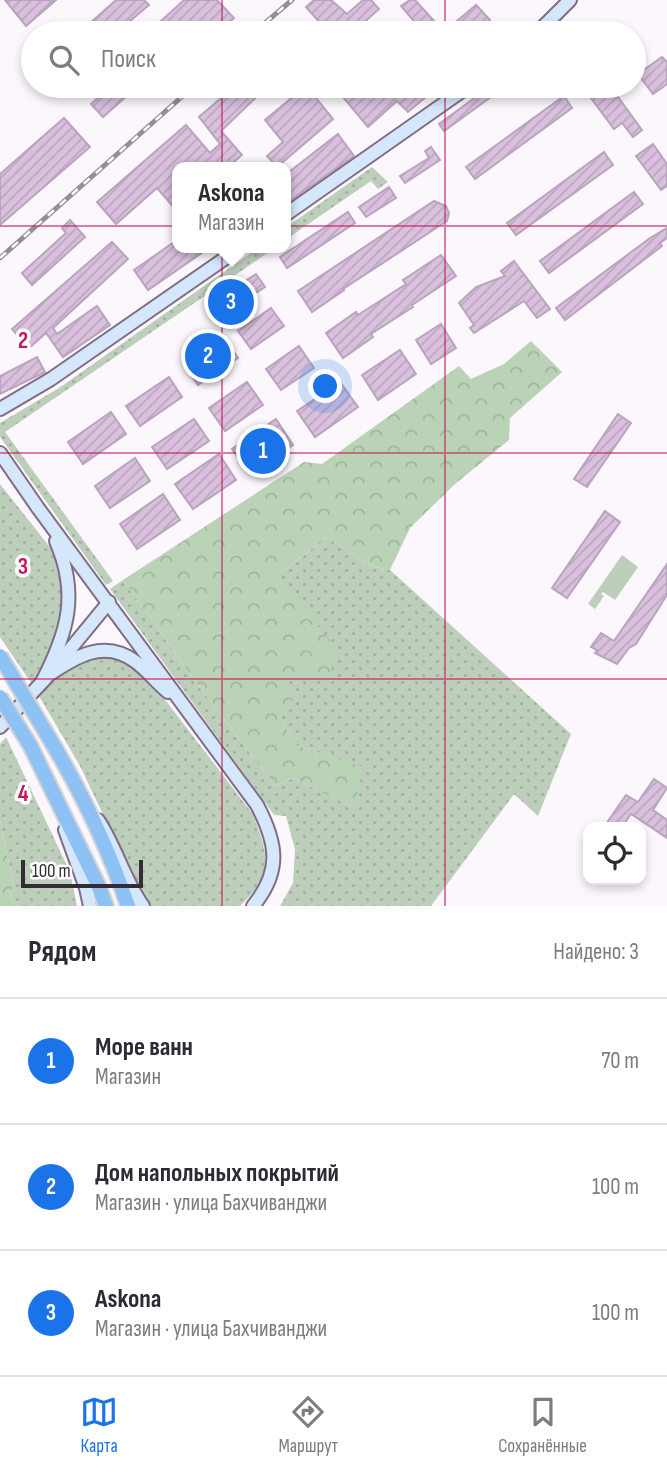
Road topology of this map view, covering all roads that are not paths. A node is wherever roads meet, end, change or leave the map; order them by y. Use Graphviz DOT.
graph roads {
  1 [pos="570,0"];
  2 [pos="549,21"];
  3 [pos="452,98"];
  4 [pos="291,211"];
  5 [pos="233,253"];
  6 [pos="0,409"];
  7 [pos="0,453"];
  8 [pos="48,522"];
  9 [pos="109,602"];
  10 [pos="0,656"];
  11 [pos="44,679"];
  12 [pos="0,696"];
  13 [pos="187,709"];
  14 [pos="0,727"];
  15 [pos="79,790"];
  16 [pos="56,799"];
  17 [pos="90,906"];
  18 [pos="106,906"];
  19 [pos="128,906"];
  20 [pos="143,906"];
  21 [pos="253,906"];
  1 -- 2 [label="main road"];
  3 -- 4 [label="main road"];
  5 -- 6 [label="main road"];
  7 -- 8 [label="main road"];
  8 -- 9 [label="main road"];
  8 -- 11 [label="main road"];
  9 -- 11 [label="main road"];
  9 -- 13 [label="main road"];
  10 -- 15 [label="highway, bridge"];
  11 -- 13 [label="main road"];
  11 -- 14 [label="main road"];
  12 -- 16 [label="highway, bridge"];
  13 -- 21 [label="main road"];
  15 -- 19 [label="highway"];
  15 -- 20 [label="main road"];
  16 -- 17 [label="main road"];
  16 -- 18 [label="highway"];
}
